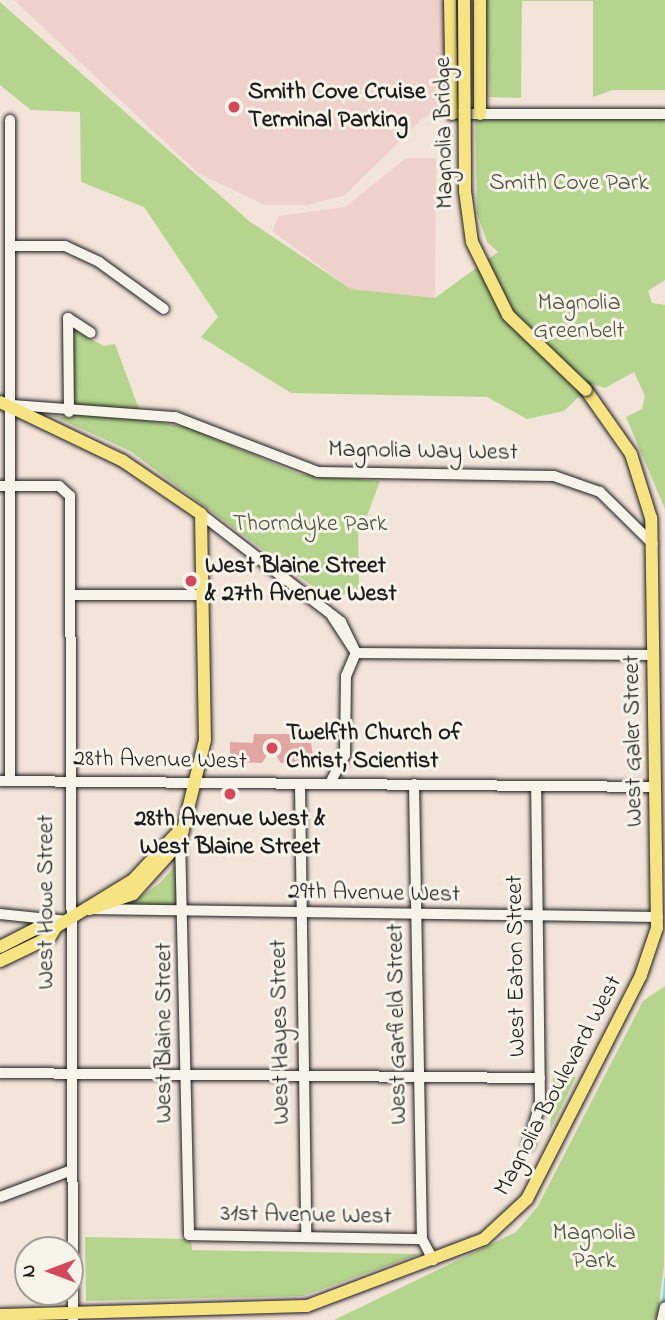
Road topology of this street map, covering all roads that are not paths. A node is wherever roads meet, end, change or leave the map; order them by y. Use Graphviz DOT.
graph roads {
  1 [pos="450,0"];
  2 [pos="464,0"];
  3 [pos="480,0"];
  4 [pos="452,114"];
  5 [pos="480,114"];
  6 [pos="665,114"];
  7 [pos="10,120"];
  8 [pos="10,246"];
  9 [pos="164,309"];
  10 [pos="91,333"];
  11 [pos="0,394"];
  12 [pos="5,403"];
  13 [pos="69,412"];
  14 [pos="6,486"];
  15 [pos="201,514"];
  16 [pos="654,544"];
  17 [pos="70,595"];
  18 [pos="202,595"];
  19 [pos="356,653"];
  20 [pos="654,655"];
  21 [pos="5,781"];
  22 [pos="68,782"];
  23 [pos="195,783"];
  24 [pos="330,783"];
  25 [pos="659,783"];
  26 [pos="300,784"];
  27 [pos="414,784"];
  28 [pos="536,786"];
  29 [pos="179,831"];
  30 [pos="90,909"];
  31 [pos="186,913"];
  32 [pos="0,914"];
  33 [pos="300,915"];
  34 [pos="417,916"];
  35 [pos="658,917"];
  36 [pos="537,918"];
  37 [pos="62,924"];
  38 [pos="656,936"];
  39 [pos="0,947"];
  40 [pos="0,961"];
  41 [pos="0,1073"];
  42 [pos="68,1074"];
  43 [pos="186,1075"];
  44 [pos="303,1075"];
  45 [pos="420,1076"];
  46 [pos="540,1078"];
  47 [pos="528,1145"];
  48 [pos="69,1171"];
  49 [pos="0,1198"];
  50 [pos="188,1235"];
  51 [pos="306,1237"];
  52 [pos="422,1239"];
  53 [pos="433,1260"];
  54 [pos="665,1307"];
  55 [pos="0,1315"];
  56 [pos="72,1317"];
  57 [pos="662,1320"];
  1 -- 4 [label="main road"];
  2 -- 16 [label="main road, Magnolia Bridge, bridge"];
  3 -- 5 [label="main road"];
  4 -- 5 [label="street"];
  5 -- 6 [label="street"];
  7 -- 8 [label="street"];
  8 -- 9 [label="street"];
  8 -- 12 [label="street"];
  10 -- 13 [label="street"];
  11 -- 12 [label="main road"];
  12 -- 13 [label="street, Magnolia Way West"];
  12 -- 14 [label="street"];
  12 -- 15 [label="main road"];
  13 -- 16 [label="street, Magnolia Way West"];
  14 -- 17 [label="street, West Howe Street"];
  14 -- 21 [label="street"];
  15 -- 18 [label="main road"];
  15 -- 19 [label="street"];
  16 -- 20 [label="main road, West Galer Street"];
  17 -- 18 [label="street"];
  17 -- 22 [label="street, West Howe Street"];
  18 -- 23 [label="main road"];
  19 -- 20 [label="street"];
  19 -- 24 [label="street"];
  20 -- 25 [label="main road, West Galer Street"];
  21 -- 22 [label="street, 28th Avenue West"];
  22 -- 23 [label="street, 28th Avenue West"];
  22 -- 37 [label="street, West Howe Street"];
  23 -- 26 [label="street, 28th Avenue West"];
  23 -- 29 [label="main road"];
  24 -- 26 [label="street, 28th Avenue West"];
  24 -- 27 [label="street, 28th Avenue West"];
  25 -- 28 [label="street, 28th Avenue West"];
  25 -- 35 [label="main road, West Galer Street"];
  26 -- 33 [label="street, West Hayes Street"];
  27 -- 28 [label="street, 28th Avenue West"];
  27 -- 34 [label="street, West Garfield Street"];
  28 -- 36 [label="street, West Eaton Street"];
  29 -- 30 [label="main road"];
  29 -- 31 [label="street, West Blaine Street"];
  30 -- 31 [label="street, 29th Avenue West"];
  30 -- 37 [label="main road"];
  31 -- 33 [label="street, 29th Avenue West"];
  31 -- 43 [label="street, West Blaine Street"];
  32 -- 37 [label="street"];
  33 -- 34 [label="street, 29th Avenue West"];
  33 -- 44 [label="street, West Hayes Street"];
  34 -- 36 [label="street, 29th Avenue West"];
  34 -- 45 [label="street, West Garfield Street"];
  35 -- 36 [label="street, 29th Avenue West"];
  35 -- 38 [label="main road, West Galer Street"];
  36 -- 46 [label="street, West Eaton Street"];
  37 -- 39 [label="main road"];
  37 -- 40 [label="main road"];
  37 -- 42 [label="street, West Howe Street"];
  38 -- 53 [label="main road, Magnolia Boulevard West"];
  41 -- 42 [label="street"];
  42 -- 43 [label="street"];
  42 -- 48 [label="street, West Howe Street"];
  43 -- 44 [label="street"];
  43 -- 50 [label="street, West Blaine Street"];
  44 -- 45 [label="street"];
  44 -- 51 [label="street, West Hayes Street"];
  45 -- 46 [label="street"];
  45 -- 52 [label="street, West Garfield Street"];
  46 -- 47 [label="street, West Eaton Street"];
  48 -- 49 [label="street"];
  48 -- 56 [label="street, West Howe Street"];
  50 -- 51 [label="street, 31st Avenue West"];
  51 -- 52 [label="street, 31st Avenue West"];
  52 -- 53 [label="street, West Garfield Street"];
  53 -- 56 [label="main road, Magnolia Boulevard West"];
  54 -- 57 [label="street"];
  55 -- 56 [label="main road, Magnolia Boulevard West"];
}
